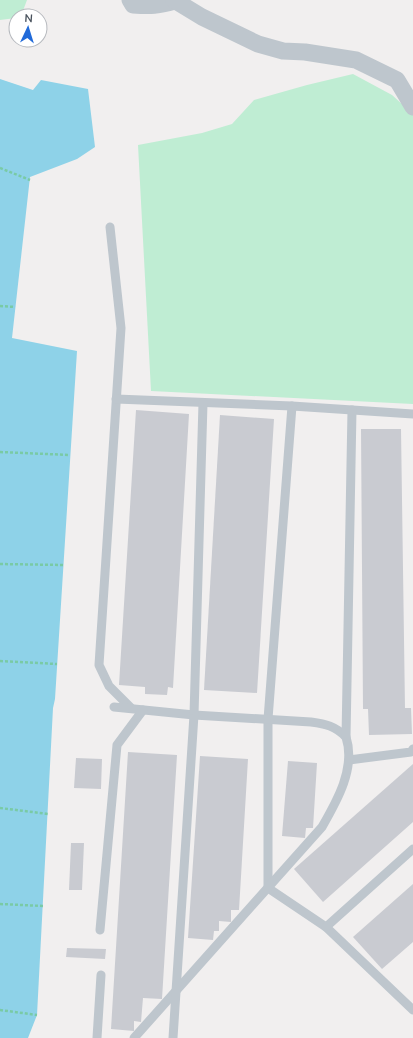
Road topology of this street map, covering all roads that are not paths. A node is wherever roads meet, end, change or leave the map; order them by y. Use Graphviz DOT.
graph roads {
  1 [pos="130,0"];
  2 [pos="175,0"];
  3 [pos="411,100"];
  4 [pos="110,227"];
  5 [pos="116,398"];
  6 [pos="203,403"];
  7 [pos="292,406"];
  8 [pos="352,410"];
  9 [pos="413,414"];
  10 [pos="114,707"];
  11 [pos="131,708"];
  12 [pos="143,710"];
  13 [pos="194,715"];
  14 [pos="268,719"];
  15 [pos="346,737"];
  16 [pos="413,749"];
  17 [pos="350,760"];
  18 [pos="413,849"];
  19 [pos="268,888"];
  20 [pos="326,928"];
  21 [pos="100,930"];
  22 [pos="101,975"];
  23 [pos="175,993"];
  24 [pos="413,1010"];
  25 [pos="97,1038"];
  26 [pos="134,1038"];
  27 [pos="173,1038"];
  1 -- 2 [label="street"];
  2 -- 3 [label="street"];
  4 -- 5 [label="lane"];
  5 -- 6 [label="lane"];
  5 -- 11 [label="lane"];
  6 -- 7 [label="lane"];
  6 -- 13 [label="lane"];
  7 -- 8 [label="lane"];
  7 -- 14 [label="lane"];
  8 -- 9 [label="lane"];
  8 -- 15 [label="lane"];
  10 -- 11 [label="lane"];
  11 -- 12 [label="lane"];
  12 -- 13 [label="lane"];
  12 -- 21 [label="lane"];
  13 -- 14 [label="lane"];
  13 -- 23 [label="lane"];
  14 -- 15 [label="lane"];
  14 -- 19 [label="lane"];
  15 -- 17 [label="lane"];
  16 -- 17 [label="lane"];
  17 -- 19 [label="lane"];
  18 -- 20 [label="lane"];
  19 -- 20 [label="lane"];
  19 -- 23 [label="lane"];
  20 -- 24 [label="lane"];
  22 -- 25 [label="lane"];
  23 -- 26 [label="lane"];
  23 -- 27 [label="lane"];
}
